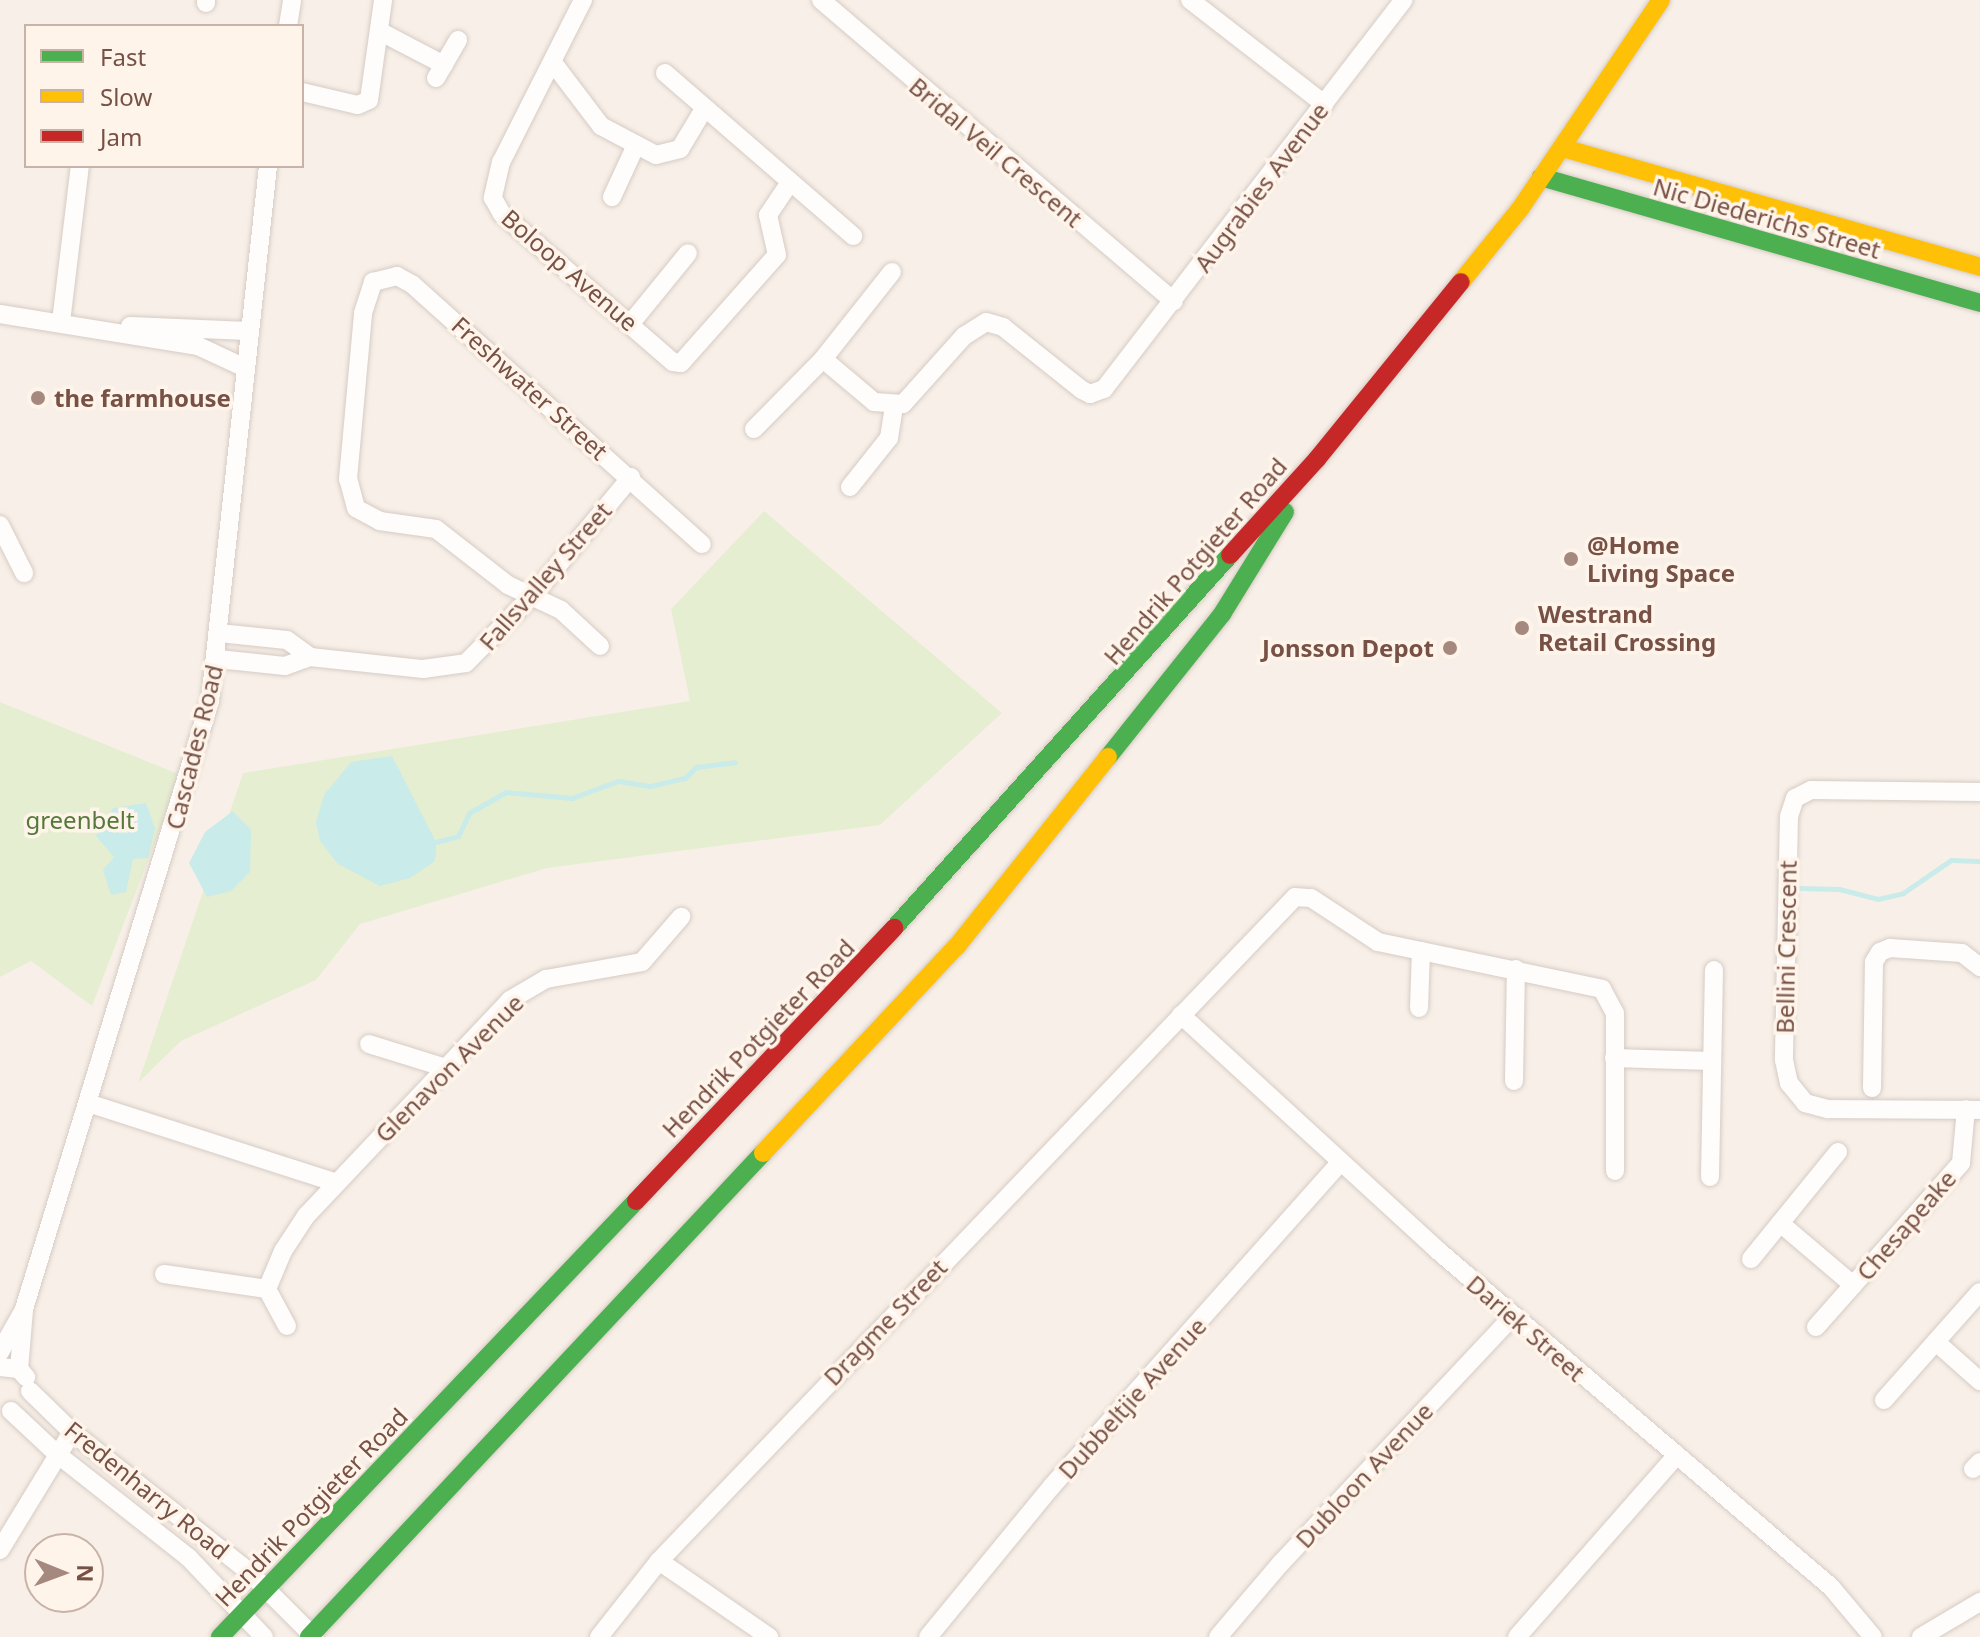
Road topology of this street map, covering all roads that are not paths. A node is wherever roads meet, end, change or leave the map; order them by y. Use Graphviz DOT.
graph roads {
  1 [pos="292,0"];
  2 [pos="383,0"];
  3 [pos="583,0"];
  4 [pos="821,0"];
  5 [pos="1190,0"];
  6 [pos="1404,0"];
  7 [pos="1661,0"];
  8 [pos="288,24"];
  9 [pos="381,32"];
  10 [pos="458,40"];
  11 [pos="554,64"];
  12 [pos="665,73"];
  13 [pos="304,92"];
  14 [pos="1324,104"];
  15 [pos="704,109"];
  16 [pos="636,145"];
  17 [pos="1563,148"];
  18 [pos="80,168"];
  19 [pos="268,168"];
  20 [pos="1541,177"];
  21 [pos="789,184"];
  22 [pos="612,197"];
  23 [pos="853,236"];
  24 [pos="1921,250"];
  25 [pos="688,253"];
  26 [pos="1980,267"];
  27 [pos="892,272"];
  28 [pos="1980,276"];
  29 [pos="1174,301"];
  30 [pos="1980,303"];
  31 [pos="0,314"];
  32 [pos="631,323"];
  33 [pos="70,324"];
  34 [pos="248,331"];
  35 [pos="823,359"];
  36 [pos="243,367"];
  37 [pos="894,406"];
  38 [pos="754,429"];
  39 [pos="1317,459"];
  40 [pos="631,477"];
  41 [pos="850,487"];
  42 [pos="0,525"];
  43 [pos="702,544"];
  44 [pos="24,573"];
  45 [pos="534,594"];
  46 [pos="219,633"];
  47 [pos="600,646"];
  48 [pos="310,657"];
  49 [pos="218,659"];
  50 [pos="1980,792"];
  51 [pos="681,917"];
  52 [pos="1421,951"];
  53 [pos="1980,967"];
  54 [pos="1516,969"];
  55 [pos="1714,970"];
  56 [pos="1419,1008"];
  57 [pos="1181,1015"];
  58 [pos="369,1044"];
  59 [pos="1614,1058"];
  60 [pos="1710,1061"];
  61 [pos="446,1068"];
  62 [pos="1514,1081"];
  63 [pos="1872,1088"];
  64 [pos="91,1104"];
  65 [pos="1973,1109"];
  66 [pos="1838,1152"];
  67 [pos="1340,1163"];
  68 [pos="1615,1171"];
  69 [pos="1710,1177"];
  70 [pos="337,1183"];
  71 [pos="1780,1223"];
  72 [pos="1751,1259"];
  73 [pos="164,1274"];
  74 [pos="1853,1285"];
  75 [pos="267,1289"];
  76 [pos="1980,1292"];
  77 [pos="24,1309"];
  78 [pos="1513,1316"];
  79 [pos="287,1326"];
  80 [pos="1816,1327"];
  81 [pos="1936,1342"];
  82 [pos="0,1352"];
  83 [pos="9,1368"];
  84 [pos="1980,1381"];
  85 [pos="30,1391"];
  86 [pos="1884,1400"];
  87 [pos="6,1411"];
  88 [pos="72,1432"];
  89 [pos="57,1454"];
  90 [pos="1674,1458"];
  91 [pos="0,1550"];
  92 [pos="659,1561"];
  93 [pos="266,1588"];
  94 [pos="1980,1602"];
  95 [pos="240,1614"];
  96 [pos="312,1636"];
  97 [pos="220,1637"];
  98 [pos="264,1637"];
  99 [pos="599,1637"];
  100 [pos="769,1637"];
  101 [pos="928,1637"];
  102 [pos="1218,1637"];
  103 [pos="1517,1637"];
  104 [pos="1873,1637"];
  105 [pos="1921,1637"];
  1 -- 8 [label="street"];
  2 -- 9 [label="street"];
  3 -- 11 [label="street, Boloop Avenue"];
  4 -- 29 [label="street, Bridal Veil Crescent"];
  5 -- 14 [label="street"];
  6 -- 14 [label="street, Augrabies Avenue"];
  7 -- 17 [label="main road, Hendrik Potgieter Road"];
  9 -- 10 [label="street"];
  9 -- 13 [label="street"];
  11 -- 16 [label="street"];
  11 -- 32 [label="street, Boloop Avenue"];
  12 -- 15 [label="street"];
  14 -- 29 [label="street, Augrabies Avenue"];
  15 -- 16 [label="street"];
  15 -- 21 [label="street"];
  16 -- 22 [label="street"];
  17 -- 20 [label="main road, Hendrik Potgieter Road"];
  17 -- 24 [label="main road, Nic Diederichs Street"];
  18 -- 33 [label="street"];
  19 -- 34 [label="street, Cascades Road"];
  20 -- 30 [label="main road, Nic Diederichs Street"];
  20 -- 39 [label="main road, Hendrik Potgieter Road"];
  21 -- 23 [label="street"];
  21 -- 32 [label="street, Boloop Avenue"];
  24 -- 26 [label="main road, Nic Diederichs Street"];
  24 -- 28 [label="main road"];
  25 -- 32 [label="street"];
  27 -- 35 [label="street"];
  29 -- 37 [label="street, Augrabies Avenue"];
  31 -- 33 [label="street"];
  33 -- 34 [label="street"];
  33 -- 36 [label="street"];
  34 -- 36 [label="street, Cascades Road"];
  35 -- 37 [label="street"];
  35 -- 38 [label="street"];
  36 -- 46 [label="street, Cascades Road"];
  37 -- 41 [label="street"];
  39 -- 93 [label="main road, Hendrik Potgieter Road"];
  39 -- 96 [label="main road, Hendrik Potgieter Road"];
  40 -- 43 [label="street, Freshwater Street"];
  40 -- 45 [label="street, Fallsvalley Street"];
  40 -- 45 [label="street, Freshwater Street"];
  42 -- 44 [label="street"];
  45 -- 47 [label="street"];
  45 -- 48 [label="street, Fallsvalley Street"];
  46 -- 48 [label="street, Fallsvalley Street"];
  46 -- 49 [label="street, Cascades Road"];
  48 -- 49 [label="street, Fallsvalley Street"];
  49 -- 64 [label="street, Cascades Road"];
  50 -- 65 [label="street, Bellini Crescent"];
  51 -- 61 [label="street, Glenavon Avenue"];
  52 -- 54 [label="street, Dragme Street"];
  52 -- 56 [label="street"];
  52 -- 57 [label="street, Dragme Street"];
  53 -- 63 [label="street"];
  54 -- 59 [label="street, Dragme Street"];
  54 -- 62 [label="street"];
  55 -- 60 [label="street"];
  57 -- 67 [label="street, Dariek Street"];
  57 -- 92 [label="street, Dragme Street"];
  58 -- 61 [label="street"];
  59 -- 60 [label="street"];
  59 -- 68 [label="street, Dragme Street"];
  60 -- 69 [label="street"];
  61 -- 70 [label="street, Glenavon Avenue"];
  64 -- 70 [label="street"];
  64 -- 77 [label="street, Cascades Road"];
  65 -- 74 [label="street, Chesapeake"];
  66 -- 71 [label="street"];
  67 -- 78 [label="street, Dariek Street"];
  67 -- 101 [label="street, Dubbeltjie Avenue"];
  70 -- 75 [label="street, Glenavon Avenue"];
  71 -- 72 [label="street"];
  71 -- 74 [label="street"];
  73 -- 75 [label="street"];
  74 -- 80 [label="street, Chesapeake"];
  75 -- 79 [label="street"];
  76 -- 81 [label="street"];
  77 -- 82 [label="street, Cascades Road"];
  77 -- 83 [label="street, Cascades Road"];
  78 -- 90 [label="street, Dariek Street"];
  78 -- 102 [label="street, Dubloon Avenue"];
  81 -- 84 [label="street"];
  81 -- 86 [label="street"];
  83 -- 85 [label="street, Fredenharry Road"];
  85 -- 87 [label="street"];
  85 -- 88 [label="street, Fredenharry Road"];
  87 -- 89 [label="street, Fredenharry Road"];
  88 -- 89 [label="street"];
  88 -- 93 [label="street, Fredenharry Road"];
  89 -- 91 [label="street"];
  89 -- 95 [label="street, Fredenharry Road"];
  90 -- 103 [label="street"];
  90 -- 104 [label="street, Dariek Street"];
  92 -- 99 [label="street, Dragme Street"];
  92 -- 100 [label="street"];
  93 -- 95 [label="main road, Hendrik Potgieter Road"];
  93 -- 96 [label="street, Fredenharry Road"];
  94 -- 105 [label="street"];
  95 -- 97 [label="main road, Hendrik Potgieter Road"];
  95 -- 98 [label="street, Fredenharry Road"];
}
